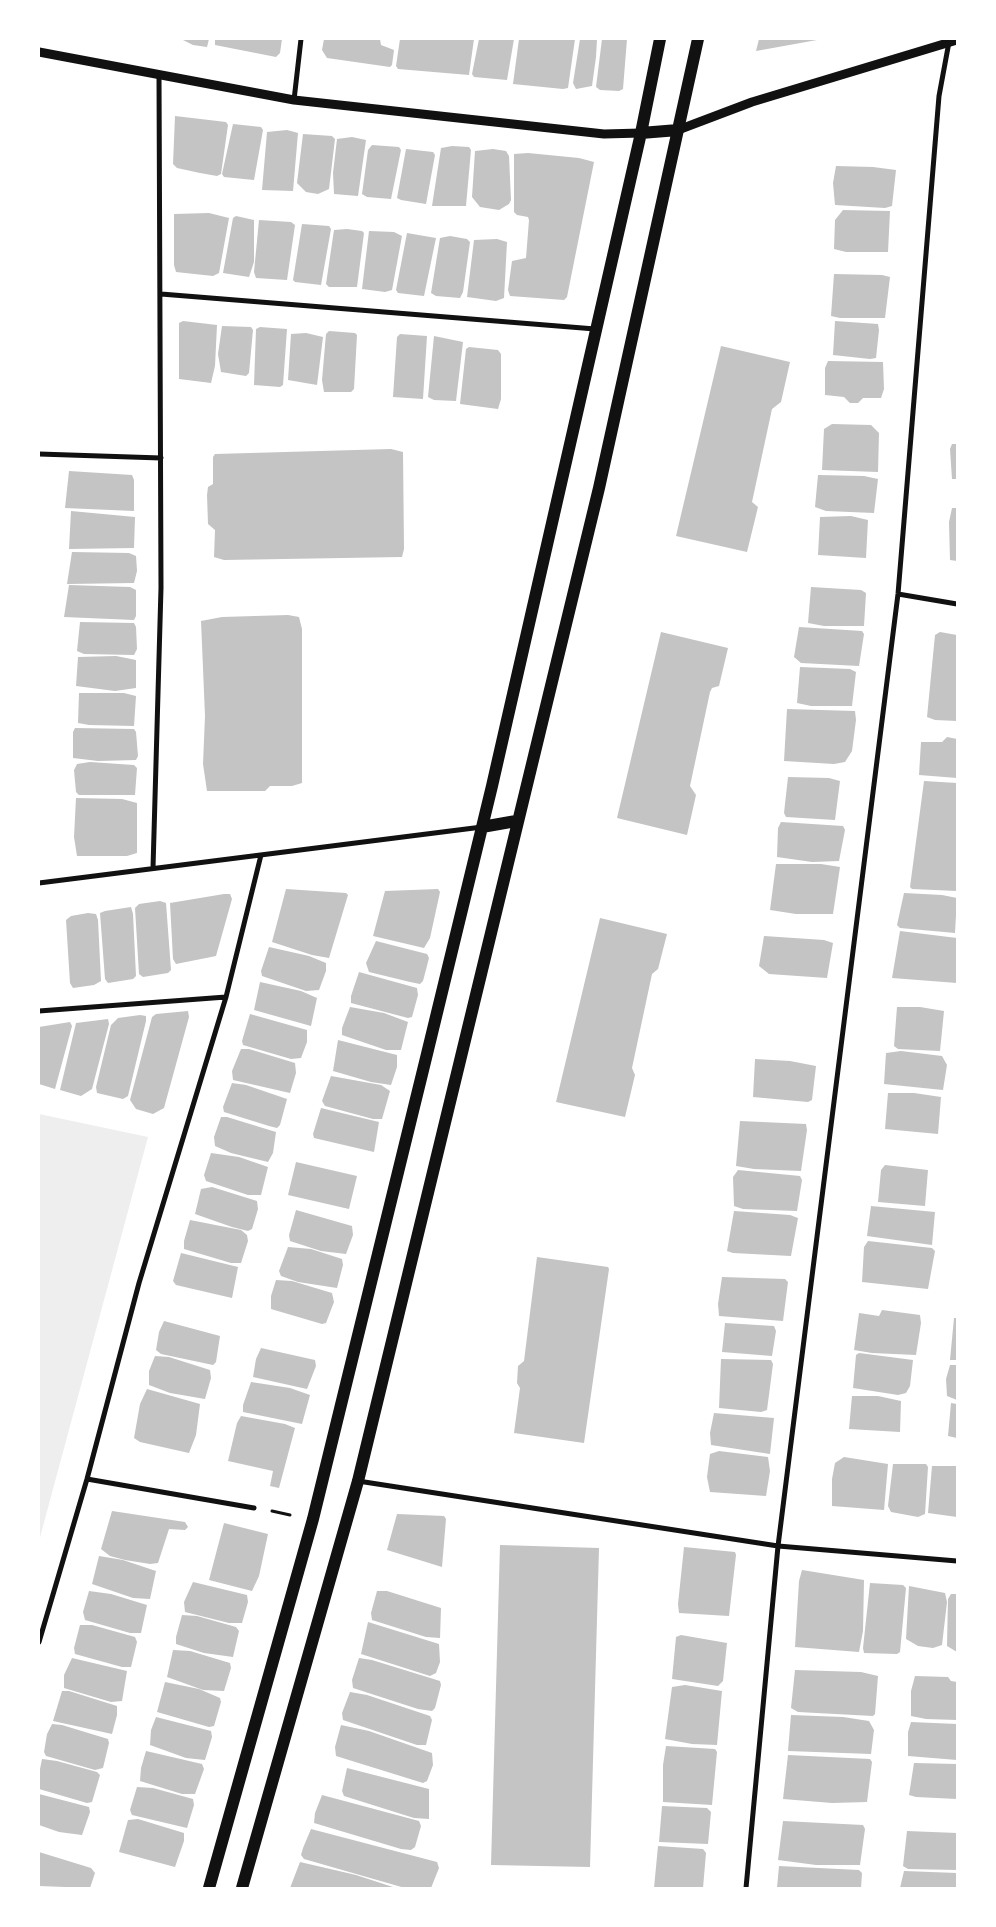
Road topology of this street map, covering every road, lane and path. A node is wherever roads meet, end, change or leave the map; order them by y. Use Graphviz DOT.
graph roads {
  1 [pos="302,39"];
  2 [pos="660,39"];
  3 [pos="698,39"];
  4 [pos="952,40"];
  5 [pos="39,52"];
  6 [pos="159,75"];
  7 [pos="294,100"];
  8 [pos="678,130"];
  9 [pos="641,133"];
  10 [pos="161,294"];
  11 [pos="595,329"];
  12 [pos="39,454"];
  13 [pos="161,458"];
  14 [pos="898,594"];
  15 [pos="957,604"];
  16 [pos="516,821"];
  17 [pos="482,827"];
  18 [pos="261,855"];
  19 [pos="153,868"];
  20 [pos="39,883"];
  21 [pos="226,997"];
  22 [pos="39,1011"];
  23 [pos="87,1479"];
  24 [pos="358,1481"];
  25 [pos="254,1508"];
  26 [pos="313,1519"];
  27 [pos="778,1546"];
  28 [pos="957,1561"];
  29 [pos="39,1642"];
  30 [pos="208,1888"];
  31 [pos="242,1888"];
  32 [pos="746,1888"];
  1 -- 7 [label="street"];
  2 -- 9 [label="main road"];
  3 -- 8 [label="main road"];
  4 -- 8 [label="street"];
  4 -- 14 [label="street"];
  5 -- 6 [label="street"];
  6 -- 7 [label="street"];
  6 -- 10 [label="street"];
  7 -- 9 [label="street"];
  8 -- 9 [label="main road"];
  8 -- 16 [label="main road"];
  9 -- 11 [label="main road"];
  10 -- 11 [label="street"];
  10 -- 13 [label="street"];
  11 -- 17 [label="main road"];
  12 -- 13 [label="street"];
  13 -- 19 [label="street"];
  14 -- 15 [label="street"];
  14 -- 27 [label="street"];
  16 -- 17 [label="main road"];
  16 -- 24 [label="main road"];
  17 -- 18 [label="street"];
  17 -- 26 [label="main road"];
  18 -- 19 [label="street"];
  18 -- 21 [label="street"];
  19 -- 20 [label="street"];
  21 -- 22 [label="street"];
  21 -- 23 [label="street"];
  23 -- 25 [label="street"];
  23 -- 29 [label="street"];
  24 -- 27 [label="street"];
  24 -- 31 [label="main road"];
  25 -- 26 [label="path"];
  26 -- 30 [label="main road"];
  27 -- 28 [label="street"];
  27 -- 32 [label="street"];
}
